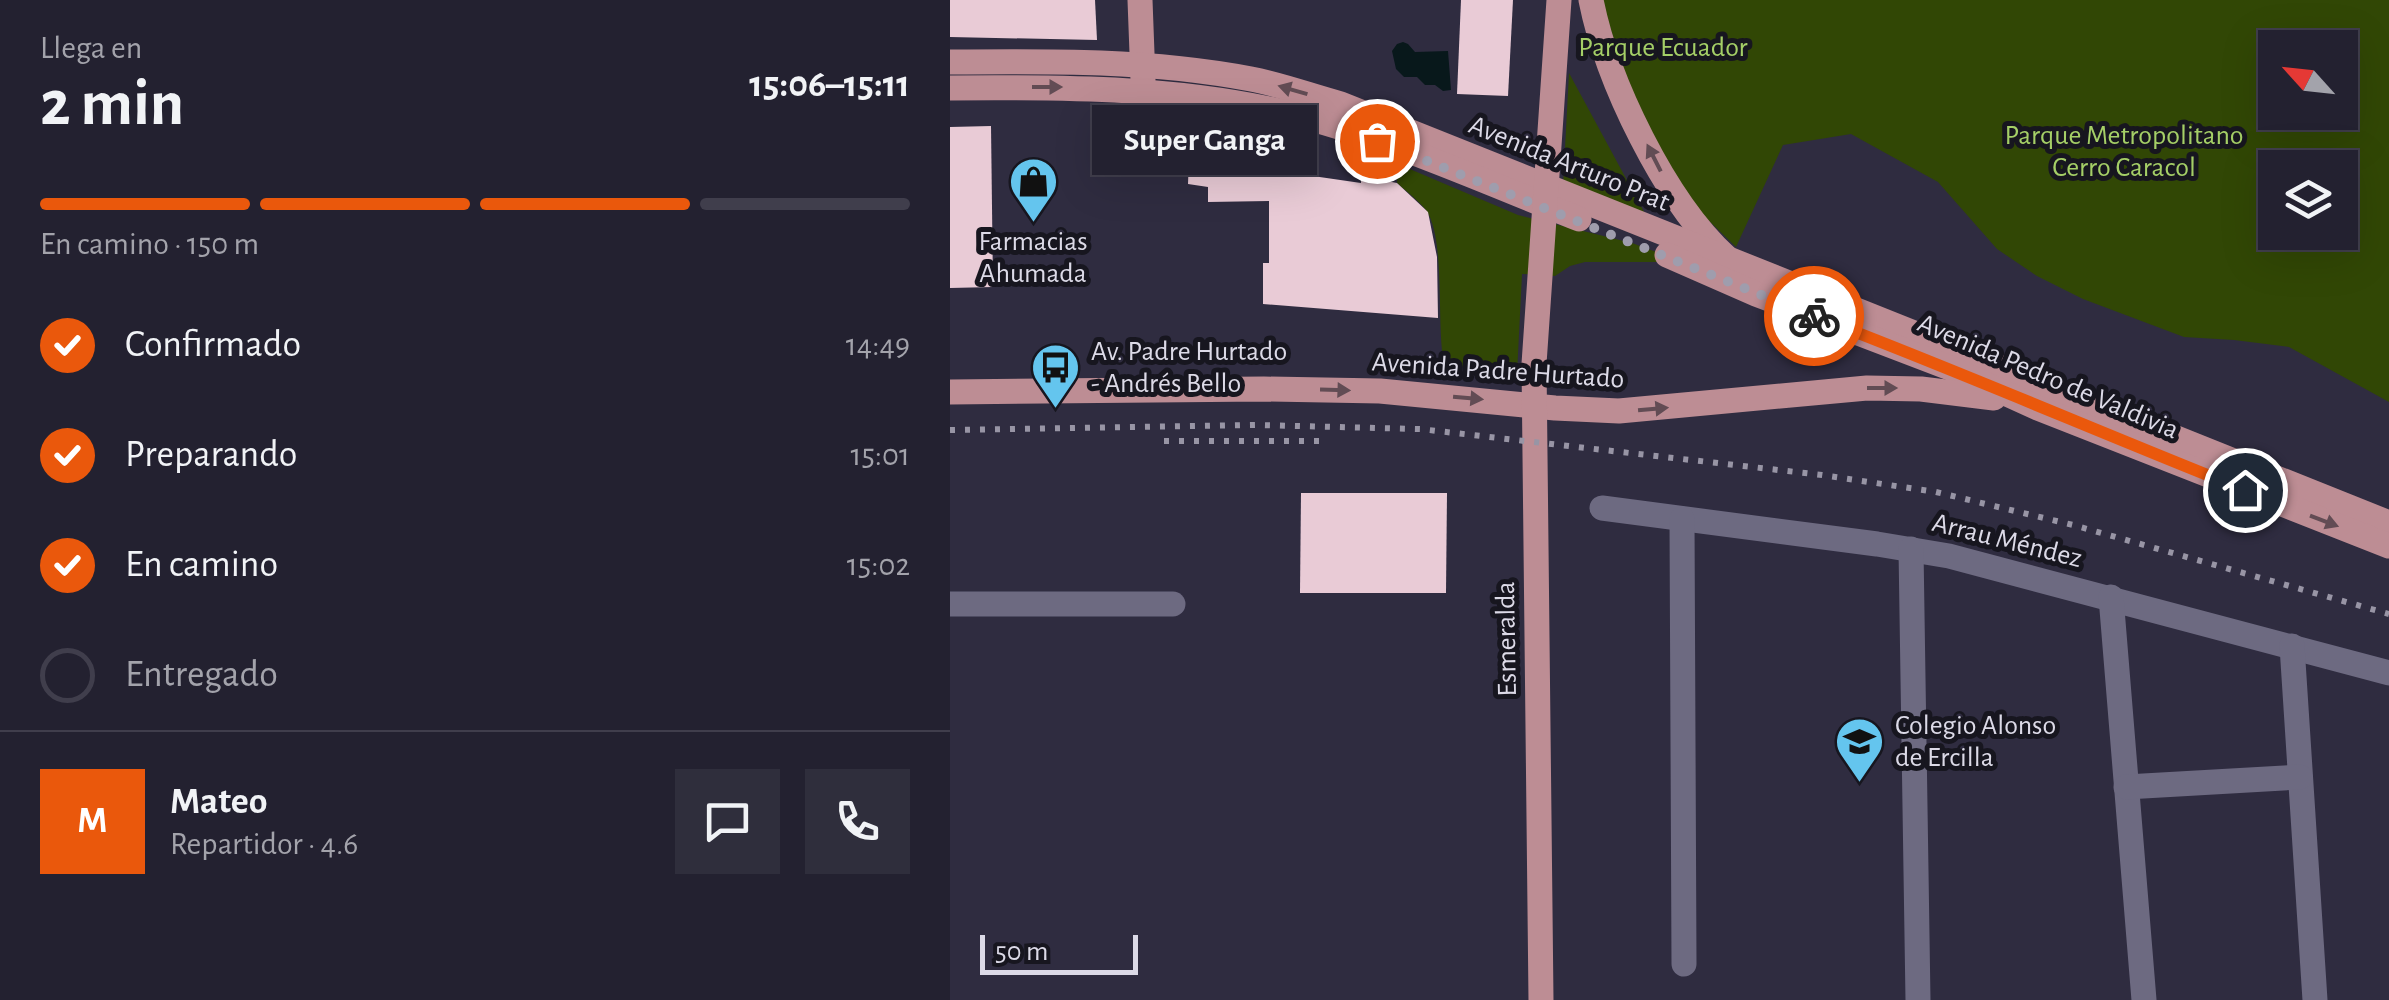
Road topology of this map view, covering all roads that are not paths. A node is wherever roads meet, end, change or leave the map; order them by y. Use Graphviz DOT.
graph roads {
  1 [pos="1140,0"];
  2 [pos="1590,0"];
  3 [pos="1558,9"];
  4 [pos="950,62"];
  5 [pos="1143,78"];
  6 [pos="950,88"];
  7 [pos="1737,275"];
  8 [pos="1920,337"];
  9 [pos="950,392"];
  10 [pos="2038,408"];
  11 [pos="1602,508"];
  12 [pos="1682,519"];
  13 [pos="2389,523"];
  14 [pos="2389,546"];
  15 [pos="1911,549"];
  16 [pos="2111,597"];
  17 [pos="950,604"];
  18 [pos="1173,604"];
  19 [pos="2292,646"];
  20 [pos="2389,673"];
  21 [pos="2300,777"];
  22 [pos="2126,787"];
  23 [pos="1684,964"];
  24 [pos="1540,1000"];
  25 [pos="1918,1000"];
  26 [pos="2144,1000"];
  27 [pos="2315,1000"];
  1 -- 5 [label="main road"];
  7 -- 2 [label="main road, one-way"];
  3 -- 24 [label="main road, Esmeralda"];
  4 -- 5 [label="main road, Avenida Arturo Prat"];
  6 -- 5 [label="main road, Avenida Arturo Prat, one-way"];
  5 -- 7 [label="main road, Avenida Arturo Prat"];
  7 -- 8 [label="main road, Avenida Arturo Prat"];
  7 -- 10 [label="main road, Avenida Pedro de Valdivia"];
  8 -- 13 [label="main road, Avenida Pedro de Valdivia"];
  9 -- 10 [label="main road, Avenida Padre Hurtado, one-way"];
  10 -- 14 [label="main road, Avenida Pedro de Valdivia, one-way"];
  11 -- 12 [label="street, Arrau Méndez"];
  12 -- 15 [label="street, Arrau Méndez"];
  12 -- 23 [label="street"];
  15 -- 16 [label="street, Arrau Méndez"];
  15 -- 25 [label="street"];
  16 -- 19 [label="street, Arrau Méndez"];
  16 -- 22 [label="street"];
  17 -- 18 [label="street"];
  19 -- 20 [label="street, Arrau Méndez"];
  19 -- 21 [label="street"];
  21 -- 22 [label="street"];
  21 -- 27 [label="street"];
  22 -- 26 [label="street"];
}
